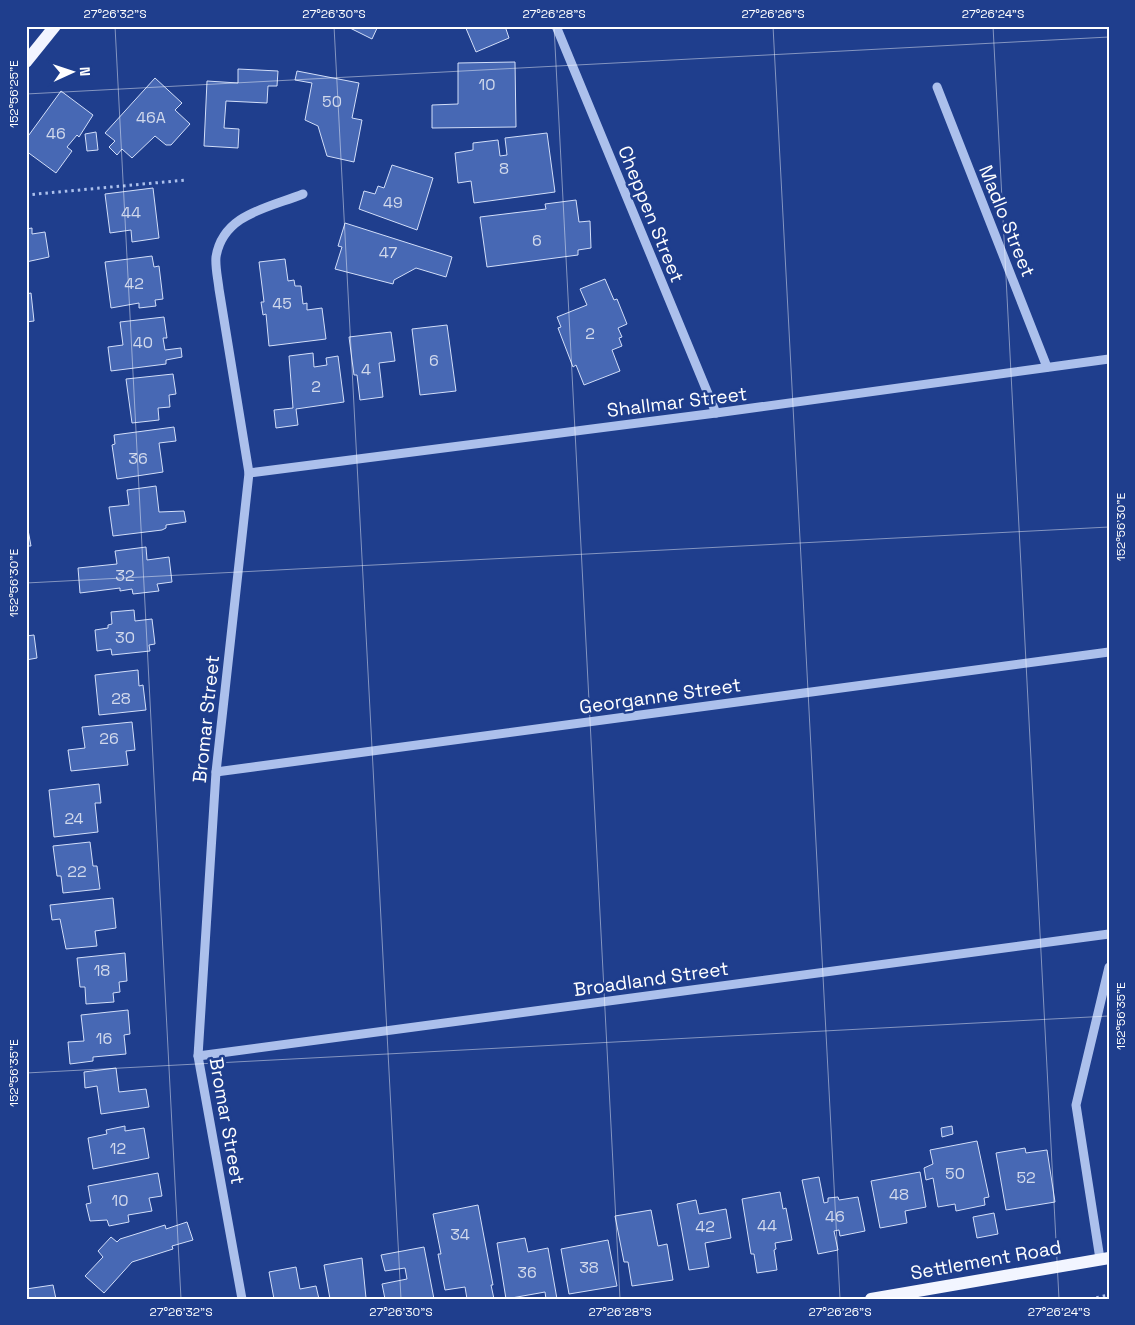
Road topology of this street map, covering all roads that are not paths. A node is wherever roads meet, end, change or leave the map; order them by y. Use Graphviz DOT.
graph roads {
  1 [pos="55,26"];
  2 [pos="556,26"];
  3 [pos="26,62"];
  4 [pos="937,87"];
  5 [pos="303,194"];
  6 [pos="1109,359"];
  7 [pos="1047,367"];
  8 [pos="716,413"];
  9 [pos="249,473"];
  10 [pos="1109,652"];
  11 [pos="216,772"];
  12 [pos="1109,934"];
  13 [pos="1109,967"];
  14 [pos="198,1056"];
  15 [pos="1105,1258"];
  16 [pos="242,1299"];
  17 [pos="871,1299"];
  1 -- 3 [label="main road"];
  2 -- 8 [label="street, Cheppen Street"];
  4 -- 7 [label="street, Madlo Street"];
  5 -- 9 [label="street, Bromar Street"];
  6 -- 7 [label="street, Shallmar Street"];
  7 -- 8 [label="street, Shallmar Street"];
  8 -- 9 [label="street, Shallmar Street"];
  9 -- 11 [label="street, Bromar Street"];
  10 -- 11 [label="street, Georganne Street"];
  11 -- 14 [label="street, Bromar Street"];
  12 -- 14 [label="street, Broadland Street"];
  13 -- 15 [label="street"];
  14 -- 16 [label="street, Bromar Street"];
  15 -- 17 [label="main road, Settlement Road"];
}
